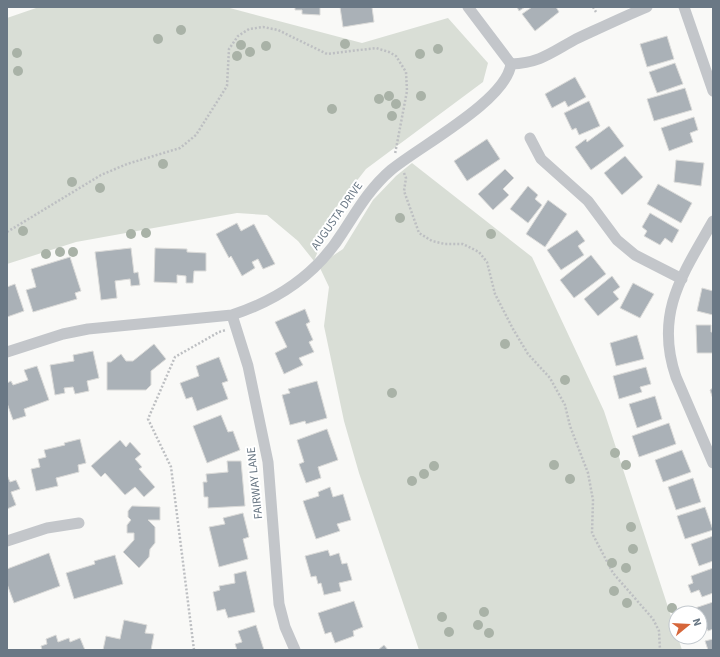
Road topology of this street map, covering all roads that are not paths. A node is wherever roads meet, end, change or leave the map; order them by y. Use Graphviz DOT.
graph roads {
  1 [pos="468,7"];
  2 [pos="647,7"];
  3 [pos="684,7"];
  4 [pos="511,64"];
  5 [pos="713,91"];
  6 [pos="530,138"];
  7 [pos="713,221"];
  8 [pos="682,279"];
  9 [pos="232,315"];
  10 [pos="7,352"];
  11 [pos="712,460"];
  12 [pos="79,523"];
  13 [pos="7,541"];
  14 [pos="295,650"];
  1 -- 4 [label="street"];
  2 -- 4 [label="street"];
  3 -- 5 [label="street"];
  4 -- 9 [label="street, AUGUSTA DRIVE"];
  6 -- 8 [label="street"];
  7 -- 8 [label="street"];
  8 -- 11 [label="street"];
  9 -- 10 [label="street, AUGUSTA DRIVE"];
  9 -- 14 [label="street, FAIRWAY LANE"];
  12 -- 13 [label="street"];
}
